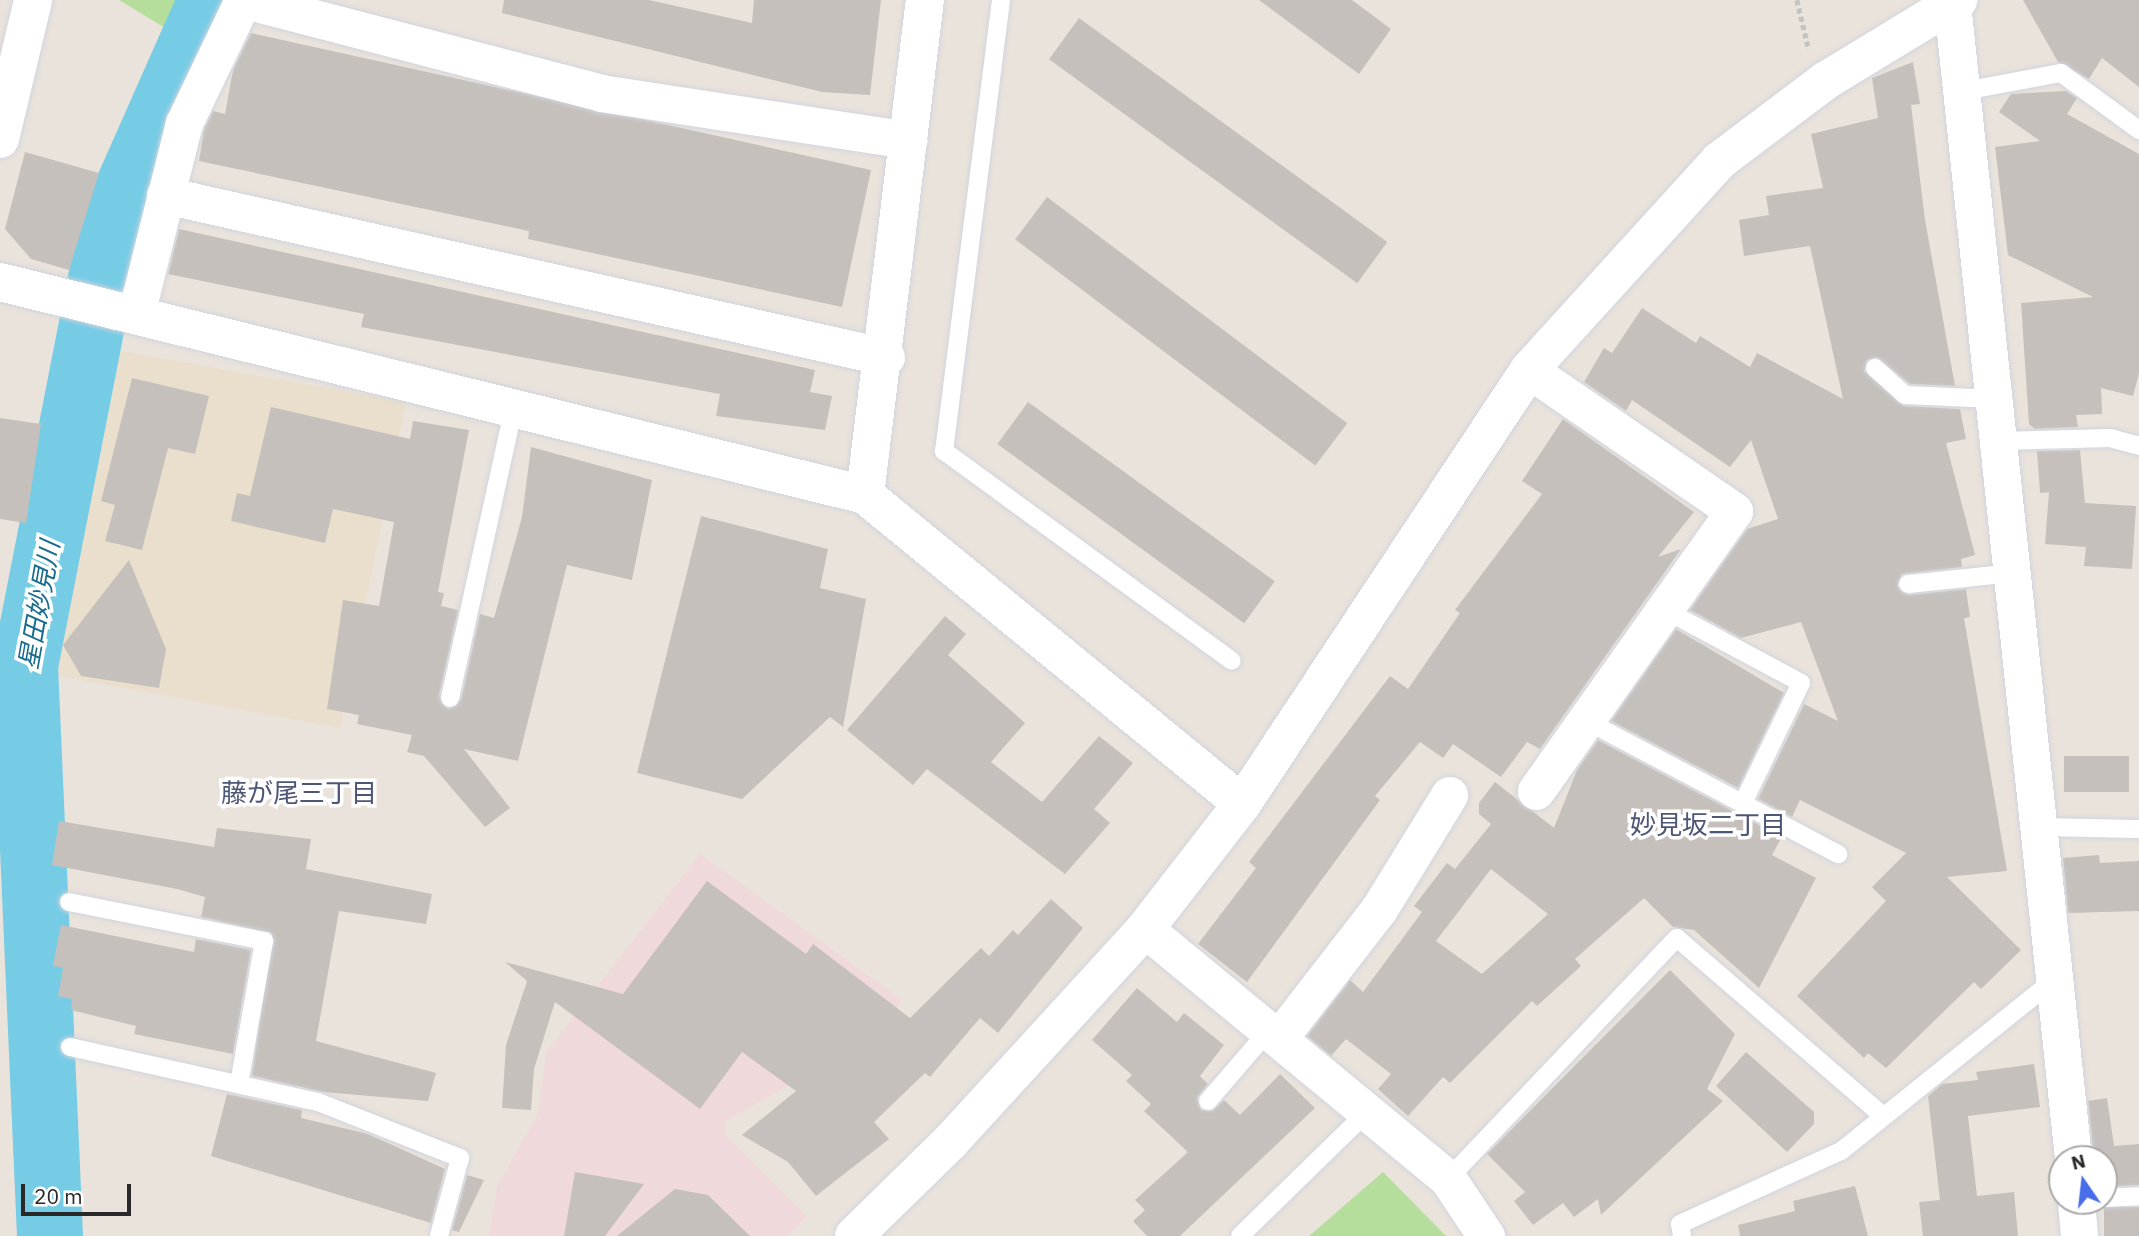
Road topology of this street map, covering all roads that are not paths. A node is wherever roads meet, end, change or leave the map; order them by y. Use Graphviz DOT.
graph roads {
  1 [pos="33,0"];
  2 [pos="244,0"];
  3 [pos="925,0"];
  4 [pos="1001,0"];
  5 [pos="1955,1"];
  6 [pos="1964,91"];
  7 [pos="2139,130"];
  8 [pos="0,139"];
  9 [pos="908,139"];
  10 [pos="166,195"];
  11 [pos="0,282"];
  12 [pos="136,314"];
  13 [pos="886,357"];
  14 [pos="1875,368"];
  15 [pos="1529,370"];
  16 [pos="1995,399"];
  17 [pos="514,408"];
  18 [pos="1999,441"];
  19 [pos="2139,446"];
  20 [pos="865,495"];
  21 [pos="2012,573"];
  22 [pos="1908,584"];
  23 [pos="1667,611"];
  24 [pos="1232,662"];
  25 [pos="450,698"];
  26 [pos="1583,719"];
  27 [pos="1536,791"];
  28 [pos="1449,795"];
  29 [pos="1743,803"];
  30 [pos="1242,804"];
  31 [pos="2040,827"];
  32 [pos="2139,829"];
  33 [pos="1838,854"];
  34 [pos="69,902"];
  35 [pos="1145,929"];
  36 [pos="2057,976"];
  37 [pos="1274,1034"];
  38 [pos="70,1047"];
  39 [pos="239,1084"];
  40 [pos="1208,1101"];
  41 [pos="1368,1111"];
  42 [pos="1882,1115"];
  43 [pos="2072,1145"];
  44 [pos="1448,1179"];
  45 [pos="2139,1196"];
  46 [pos="2118,1197"];
  47 [pos="2077,1215"];
  48 [pos="439,1236"];
  49 [pos="854,1236"];
  50 [pos="1240,1236"];
  51 [pos="1486,1236"];
  52 [pos="1682,1236"];
  53 [pos="2079,1236"];
  1 -- 8 [label="street"];
  2 -- 9 [label="street"];
  2 -- 10 [label="street"];
  3 -- 9 [label="street"];
  4 -- 24 [label="lane"];
  5 -- 6 [label="street"];
  5 -- 15 [label="street"];
  6 -- 7 [label="lane"];
  6 -- 16 [label="street"];
  9 -- 13 [label="street"];
  10 -- 12 [label="street"];
  10 -- 13 [label="street"];
  11 -- 12 [label="street"];
  12 -- 17 [label="street"];
  13 -- 20 [label="street"];
  14 -- 16 [label="lane"];
  15 -- 23 [label="street"];
  15 -- 30 [label="street"];
  16 -- 18 [label="street"];
  17 -- 20 [label="street"];
  17 -- 25 [label="lane"];
  18 -- 19 [label="lane"];
  18 -- 21 [label="street"];
  20 -- 30 [label="street"];
  21 -- 22 [label="lane"];
  21 -- 31 [label="street"];
  23 -- 26 [label="street"];
  23 -- 29 [label="lane"];
  26 -- 27 [label="street"];
  26 -- 29 [label="lane"];
  28 -- 37 [label="street"];
  29 -- 33 [label="lane"];
  30 -- 35 [label="street"];
  31 -- 32 [label="lane"];
  31 -- 36 [label="street"];
  34 -- 39 [label="lane"];
  35 -- 37 [label="street"];
  35 -- 49 [label="street"];
  36 -- 42 [label="lane"];
  36 -- 43 [label="street"];
  37 -- 40 [label="lane"];
  37 -- 41 [label="street"];
  38 -- 39 [label="lane"];
  39 -- 48 [label="lane"];
  41 -- 44 [label="street"];
  41 -- 50 [label="lane"];
  42 -- 44 [label="lane"];
  42 -- 52 [label="lane"];
  44 -- 51 [label="street"];
  45 -- 46 [label="lane"];
  47 -- 53 [label="street"];
}
